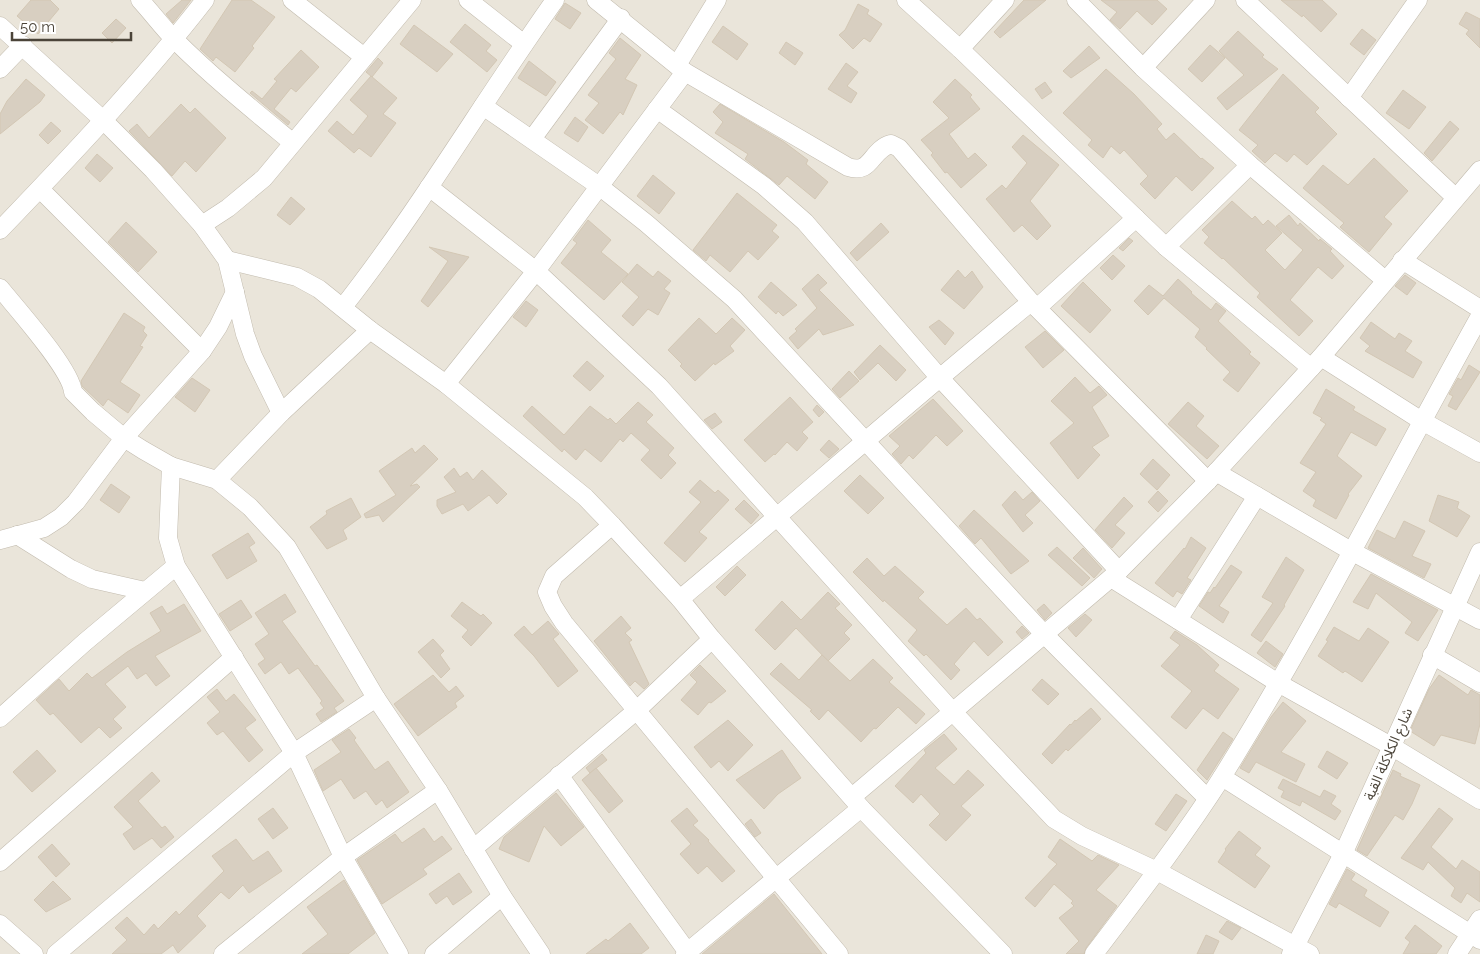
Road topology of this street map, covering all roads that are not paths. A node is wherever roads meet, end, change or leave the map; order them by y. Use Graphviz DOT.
graph roads {
  1 [pos="140,0"];
  2 [pos="205,0"];
  3 [pos="292,0"];
  4 [pos="412,0"];
  5 [pos="468,0"];
  6 [pos="556,0"];
  7 [pos="596,0"];
  8 [pos="717,0"];
  9 [pos="906,0"];
  10 [pos="1005,0"];
  11 [pos="1076,0"];
  12 [pos="1206,0"];
  13 [pos="1246,0"];
  14 [pos="1418,0"];
  15 [pos="620,18"];
  16 [pos="0,26"];
  17 [pos="174,39"];
  18 [pos="524,44"];
  19 [pos="23,45"];
  20 [pos="960,49"];
  21 [pos="364,57"];
  22 [pos="1143,68"];
  23 [pos="0,69"];
  24 [pos="681,69"];
  25 [pos="1349,98"];
  26 [pos="483,106"];
  27 [pos="657,109"];
  28 [pos="103,120"];
  29 [pos="532,139"];
  30 [pos="293,143"];
  31 [pos="1250,165"];
  32 [pos="1480,170"];
  33 [pos="599,186"];
  34 [pos="429,187"];
  35 [pos="40,189"];
  36 [pos="1455,197"];
  37 [pos="1136,218"];
  38 [pos="202,225"];
  39 [pos="0,230"];
  40 [pos="1166,247"];
  41 [pos="227,260"];
  42 [pos="1402,260"];
  43 [pos="536,271"];
  44 [pos="1385,280"];
  45 [pos="0,288"];
  46 [pos="235,292"];
  47 [pos="1034,305"];
  48 [pos="343,307"];
  49 [pos="1480,309"];
  50 [pos="1480,316"];
  51 [pos="370,330"];
  52 [pos="202,351"];
  53 [pos="1316,363"];
  54 [pos="939,377"];
  55 [pos="446,384"];
  56 [pos="282,413"];
  57 [pos="1422,421"];
  58 [pos="124,438"];
  59 [pos="867,441"];
  60 [pos="1480,453"];
  61 [pos="171,466"];
  62 [pos="1212,476"];
  63 [pos="217,480"];
  64 [pos="1257,496"];
  65 [pos="777,517"];
  66 [pos="612,525"];
  67 [pos="17,535"];
  68 [pos="0,540"];
  69 [pos="1351,551"];
  70 [pos="1480,552"];
  71 [pos="176,566"];
  72 [pos="1115,574"];
  73 [pos="145,591"];
  74 [pos="680,599"];
  75 [pos="1454,606"];
  76 [pos="1178,620"];
  77 [pos="1480,620"];
  78 [pos="1045,635"];
  79 [pos="712,639"];
  80 [pos="1432,655"];
  81 [pos="234,658"];
  82 [pos="1480,682"];
  83 [pos="1278,683"];
  84 [pos="376,698"];
  85 [pos="637,710"];
  86 [pos="953,712"];
  87 [pos="0,718"];
  88 [pos="1391,746"];
  89 [pos="294,753"];
  90 [pos="559,775"];
  91 [pos="1222,777"];
  92 [pos="438,790"];
  93 [pos="1208,798"];
  94 [pos="1480,800"];
  95 [pos="857,803"];
  96 [pos="473,849"];
  97 [pos="1343,854"];
  98 [pos="343,857"];
  99 [pos="0,862"];
  100 [pos="1157,871"];
  101 [pos="776,878"];
  102 [pos="502,896"];
  103 [pos="1480,919"];
  104 [pos="0,924"];
  105 [pos="1475,937"];
  106 [pos="1299,951"];
  107 [pos="687,953"];
  108 [pos="34,954"];
  109 [pos="56,954"];
  110 [pos="223,954"];
  111 [pos="399,954"];
  112 [pos="434,954"];
  113 [pos="541,954"];
  114 [pos="839,954"];
  115 [pos="1002,954"];
  116 [pos="1094,954"];
  117 [pos="1457,954"];
  1 -- 17 [label="street"];
  2 -- 17 [label="street"];
  3 -- 21 [label="street"];
  4 -- 21 [label="street"];
  5 -- 18 [label="street"];
  6 -- 18 [label="street"];
  7 -- 15 [label="street"];
  8 -- 24 [label="street"];
  9 -- 20 [label="street"];
  10 -- 20 [label="street"];
  11 -- 22 [label="street"];
  12 -- 22 [label="street"];
  13 -- 25 [label="street"];
  14 -- 25 [label="street"];
  15 -- 24 [label="street"];
  15 -- 29 [label="street"];
  16 -- 19 [label="street"];
  17 -- 28 [label="street"];
  17 -- 30 [label="street"];
  18 -- 26 [label="street"];
  19 -- 23 [label="street"];
  19 -- 28 [label="street"];
  20 -- 37 [label="street"];
  21 -- 30 [label="street"];
  22 -- 31 [label="street"];
  24 -- 27 [label="street"];
  24 -- 47 [label="street"];
  25 -- 36 [label="street"];
  26 -- 29 [label="street"];
  26 -- 34 [label="street"];
  27 -- 33 [label="street"];
  27 -- 54 [label="street"];
  28 -- 35 [label="street"];
  28 -- 38 [label="street"];
  29 -- 33 [label="street"];
  30 -- 38 [label="street"];
  31 -- 40 [label="street"];
  31 -- 44 [label="street"];
  32 -- 36 [label="street"];
  33 -- 43 [label="street"];
  33 -- 59 [label="street"];
  34 -- 43 [label="street"];
  34 -- 48 [label="street"];
  35 -- 39 [label="street"];
  35 -- 52 [label="street"];
  36 -- 42 [label="street"];
  37 -- 40 [label="street"];
  37 -- 47 [label="street"];
  38 -- 41 [label="street"];
  40 -- 53 [label="street"];
  41 -- 46 [label="street"];
  41 -- 48 [label="street"];
  42 -- 44 [label="street"];
  42 -- 49 [label="street"];
  43 -- 55 [label="street"];
  43 -- 65 [label="street"];
  44 -- 53 [label="street"];
  45 -- 58 [label="street"];
  46 -- 52 [label="street"];
  46 -- 56 [label="street"];
  47 -- 54 [label="street"];
  47 -- 62 [label="street"];
  48 -- 51 [label="street"];
  50 -- 57 [label="street"];
  51 -- 55 [label="street"];
  51 -- 56 [label="street"];
  52 -- 58 [label="street"];
  53 -- 57 [label="street"];
  53 -- 62 [label="street"];
  54 -- 59 [label="street"];
  54 -- 72 [label="street"];
  55 -- 66 [label="street"];
  56 -- 63 [label="street"];
  57 -- 60 [label="street"];
  57 -- 69 [label="street"];
  58 -- 61 [label="street"];
  58 -- 67 [label="street"];
  59 -- 65 [label="street"];
  59 -- 78 [label="street"];
  61 -- 63 [label="street"];
  61 -- 71 [label="street"];
  62 -- 64 [label="street"];
  62 -- 72 [label="street"];
  63 -- 84 [label="street"];
  64 -- 69 [label="street"];
  64 -- 76 [label="street"];
  65 -- 74 [label="street"];
  65 -- 86 [label="street"];
  66 -- 74 [label="street"];
  66 -- 85 [label="street"];
  67 -- 68 [label="street"];
  67 -- 73 [label="street"];
  69 -- 75 [label="street"];
  69 -- 83 [label="street"];
  70 -- 75 [label="street, شارع الكلاكلة القبة"];
  71 -- 73 [label="street"];
  71 -- 81 [label="street"];
  72 -- 76 [label="street"];
  72 -- 78 [label="street"];
  73 -- 87 [label="street"];
  74 -- 79 [label="street"];
  75 -- 77 [label="street"];
  75 -- 80 [label="street, شارع الكلاكلة القبة"];
  76 -- 83 [label="street"];
  78 -- 86 [label="street"];
  78 -- 93 [label="street"];
  79 -- 85 [label="street"];
  79 -- 95 [label="street"];
  80 -- 82 [label="street"];
  80 -- 88 [label="street, شارع الكلاكلة القبة"];
  81 -- 89 [label="street"];
  81 -- 99 [label="street"];
  83 -- 88 [label="street"];
  83 -- 91 [label="street"];
  84 -- 89 [label="street"];
  84 -- 92 [label="street"];
  85 -- 90 [label="street"];
  85 -- 101 [label="street"];
  86 -- 95 [label="street"];
  86 -- 100 [label="street"];
  88 -- 94 [label="street"];
  88 -- 97 [label="street, شارع الكلاكلة القبة"];
  89 -- 98 [label="street"];
  89 -- 109 [label="street"];
  90 -- 96 [label="street"];
  90 -- 107 [label="street"];
  91 -- 93 [label="street"];
  91 -- 97 [label="street"];
  92 -- 96 [label="street"];
  92 -- 98 [label="street"];
  93 -- 100 [label="street"];
  95 -- 101 [label="street"];
  95 -- 115 [label="street"];
  96 -- 102 [label="street"];
  97 -- 105 [label="street"];
  97 -- 106 [label="street, شارع الكلاكلة القبة"];
  98 -- 110 [label="street"];
  98 -- 111 [label="street"];
  100 -- 106 [label="street"];
  100 -- 116 [label="street"];
  101 -- 107 [label="street"];
  101 -- 114 [label="street"];
  102 -- 112 [label="street"];
  102 -- 113 [label="street"];
  103 -- 105 [label="street"];
  104 -- 108 [label="street"];
  105 -- 117 [label="street"];
}
